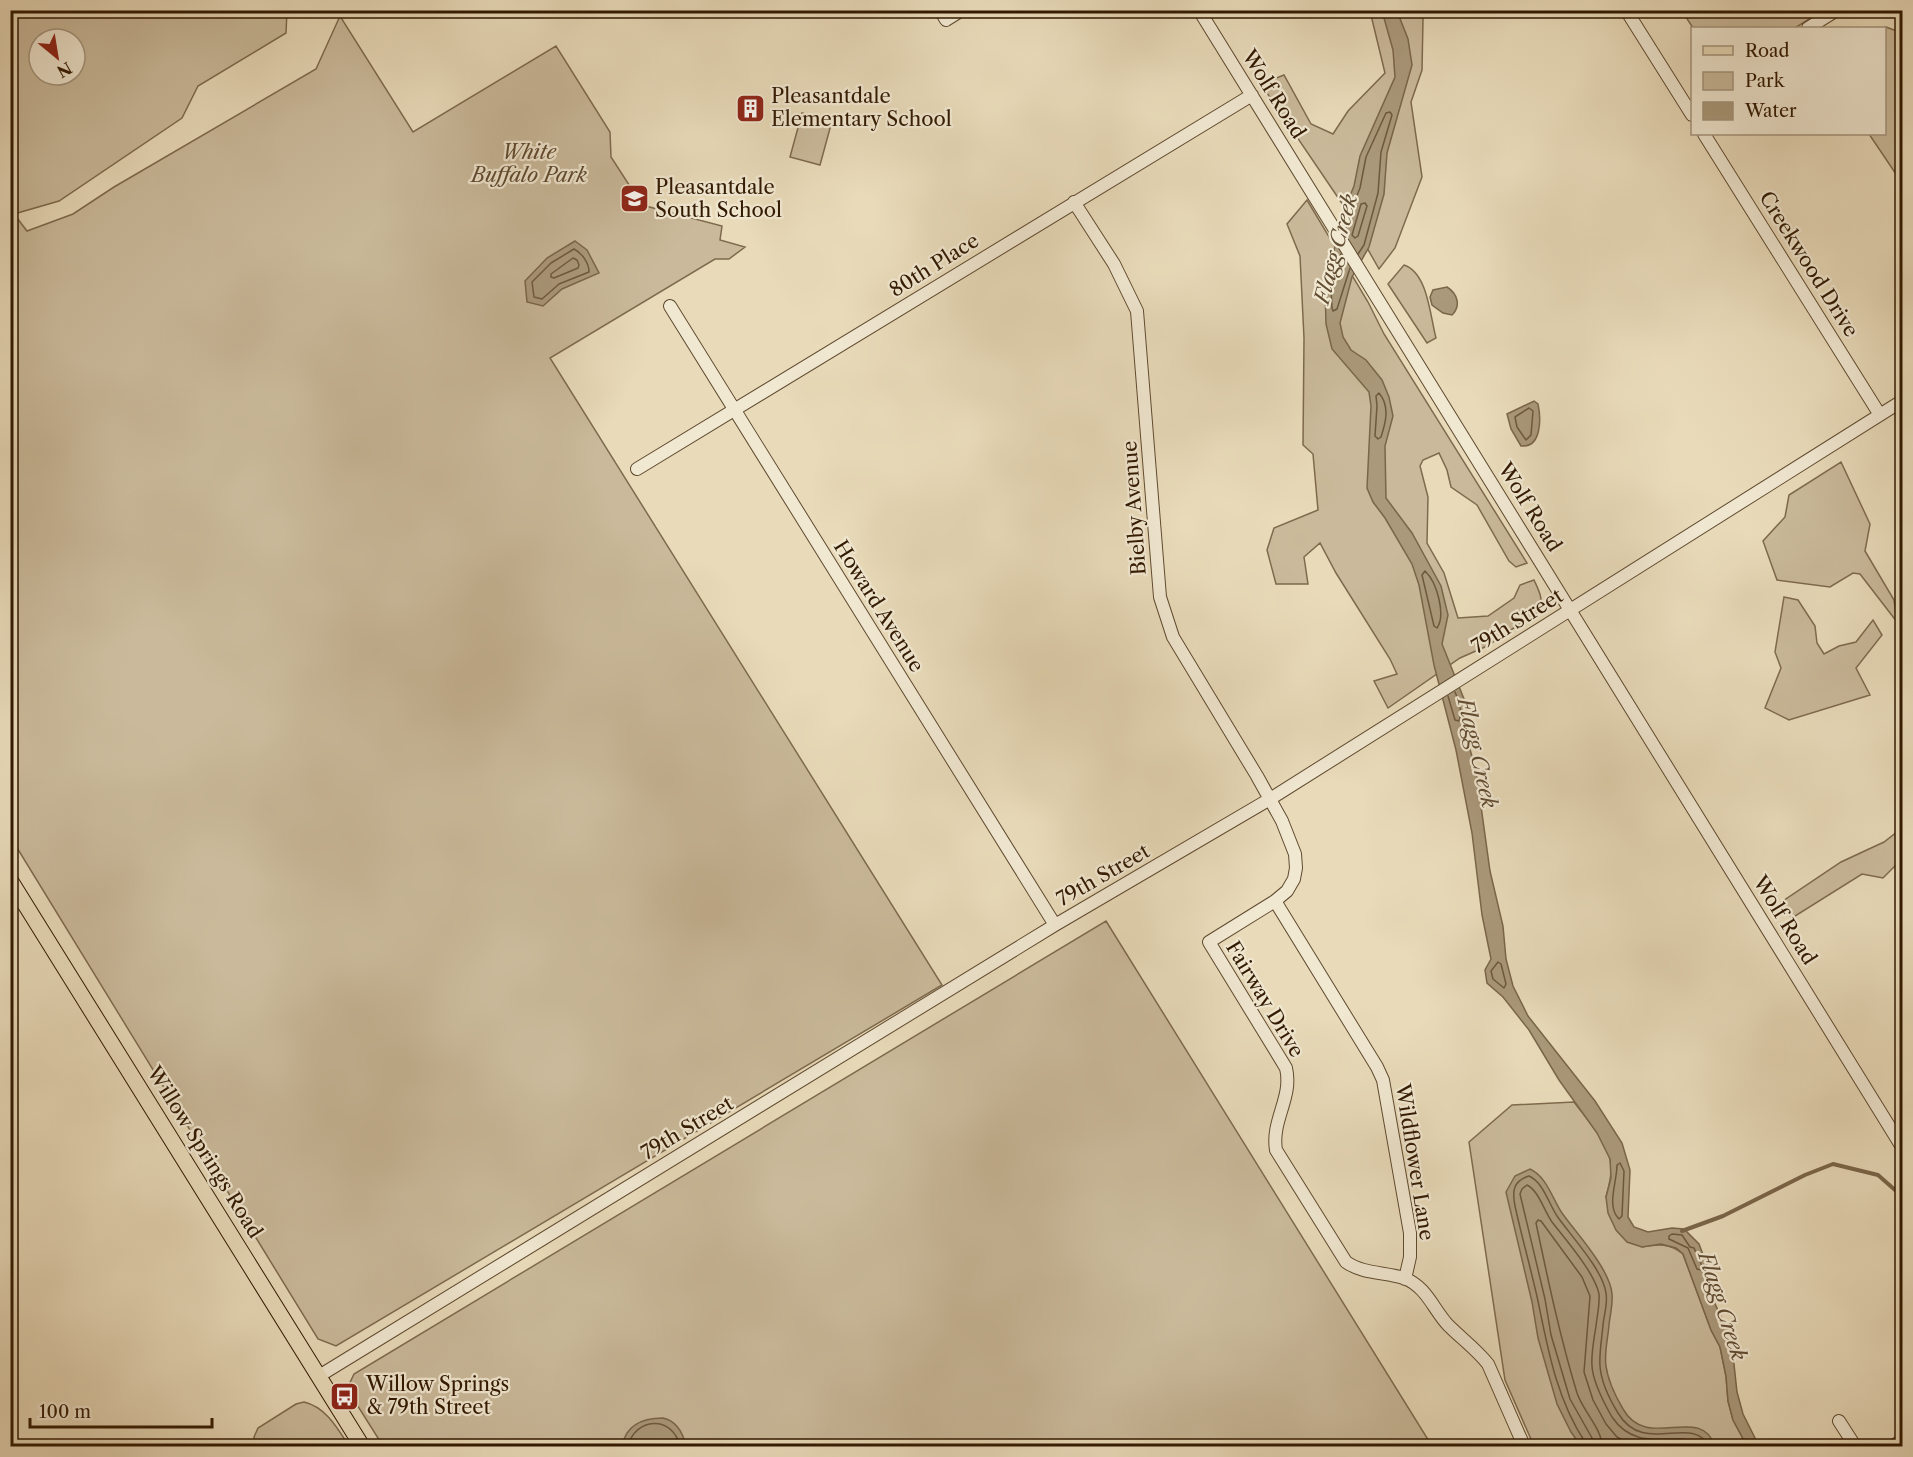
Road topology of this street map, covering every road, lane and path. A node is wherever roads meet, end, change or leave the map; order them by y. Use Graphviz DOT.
graph roads {
  1 [pos="940,10"];
  2 [pos="962,10"];
  3 [pos="1199,10"];
  4 [pos="1626,10"];
  5 [pos="1837,10"];
  6 [pos="1810,27"];
  7 [pos="1252,95"];
  8 [pos="1689,102"];
  9 [pos="1705,135"];
  10 [pos="1074,202"];
  11 [pos="670,306"];
  12 [pos="1902,401"];
  13 [pos="734,410"];
  14 [pos="1880,415"];
  15 [pos="637,469"];
  16 [pos="1570,610"];
  17 [pos="1270,799"];
  18 [pos="10,880"];
  19 [pos="1275,901"];
  20 [pos="1055,926"];
  21 [pos="1902,1147"];
  22 [pos="1405,1279"];
  23 [pos="319,1376"];
  24 [pos="1839,1421"];
  25 [pos="1902,1440"];
  26 [pos="362,1446"];
  27 [pos="1524,1446"];
  28 [pos="1855,1446"];
  29 [pos="1893,1446"];
  1 -- 2 [label="street"];
  3 -- 7 [label="street, Wolf Road"];
  4 -- 8 [label="street"];
  5 -- 6 [label="street"];
  7 -- 10 [label="street, 80th Place"];
  7 -- 16 [label="street, Wolf Road"];
  9 -- 14 [label="street, Creekwood Drive"];
  10 -- 13 [label="street, 80th Place"];
  10 -- 17 [label="street, Bielby Avenue"];
  11 -- 13 [label="street, Howard Avenue"];
  12 -- 14 [label="street, 79th Street"];
  13 -- 15 [label="street, 80th Place"];
  13 -- 20 [label="street, Howard Avenue"];
  14 -- 16 [label="street, 79th Street"];
  16 -- 17 [label="street, 79th Street"];
  16 -- 21 [label="street, Wolf Road"];
  17 -- 19 [label="street, Fairway Drive"];
  17 -- 20 [label="street, 79th Street"];
  18 -- 23 [label="main road, Willow Springs Road"];
  19 -- 22 [label="street, Wildflower Lane"];
  19 -- 22 [label="street, Fairway Drive"];
  20 -- 23 [label="street, 79th Street"];
  22 -- 27 [label="street, Fairway Drive"];
  23 -- 26 [label="main road, Willow Springs Road"];
  24 -- 28 [label="street"];
  25 -- 29 [label="street"];
}
